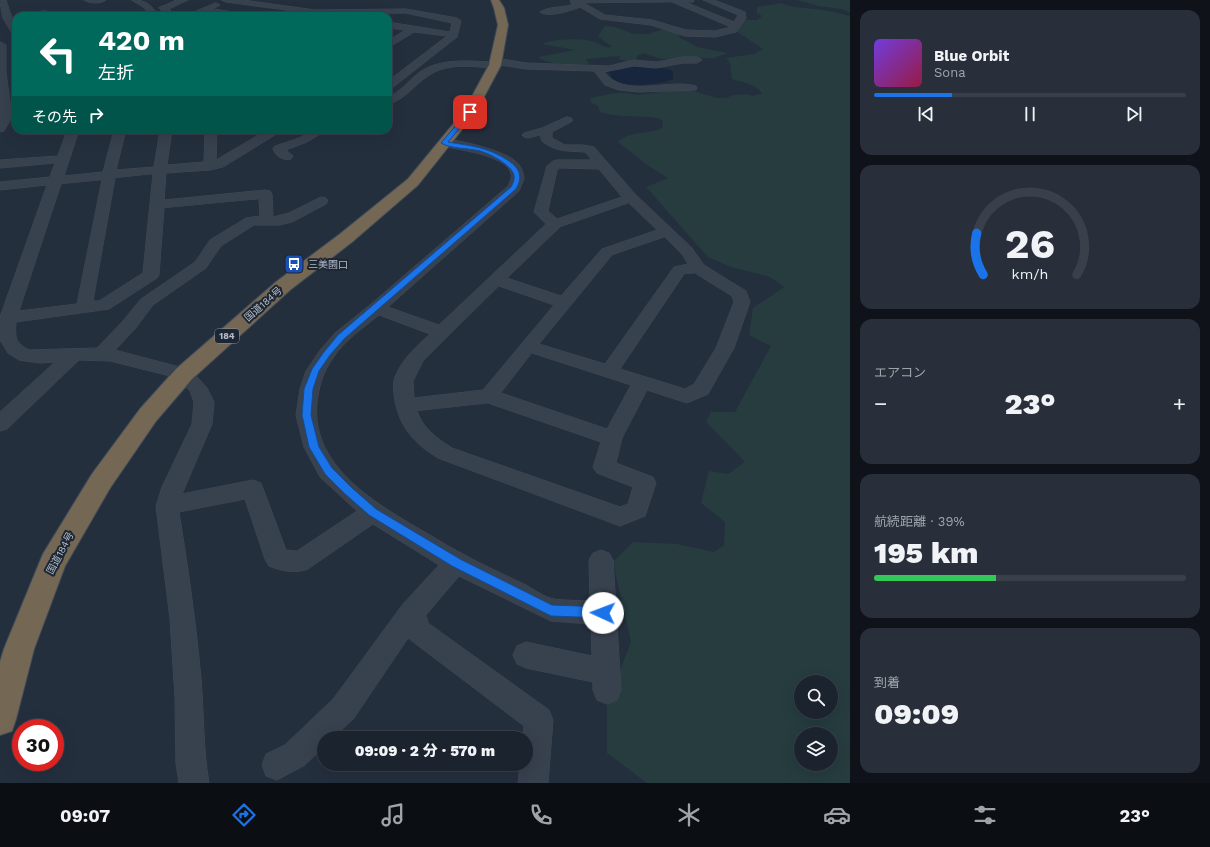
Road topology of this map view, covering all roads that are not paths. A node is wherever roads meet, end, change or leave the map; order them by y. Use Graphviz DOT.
graph roads {
  1 [pos="2,0"];
  2 [pos="88,0"];
  3 [pos="102,0"];
  4 [pos="136,0"];
  5 [pos="184,0"];
  6 [pos="226,0"];
  7 [pos="495,0"];
  8 [pos="690,0"];
  9 [pos="707,0"];
  10 [pos="641,1"];
  11 [pos="673,1"];
  12 [pos="255,2"];
  13 [pos="306,2"];
  14 [pos="573,2"];
  15 [pos="607,2"];
  16 [pos="204,10"];
  17 [pos="301,10"];
  18 [pos="661,10"];
  19 [pos="151,12"];
  20 [pos="168,12"];
  21 [pos="199,12"];
  22 [pos="216,12"];
  23 [pos="297,12"];
  24 [pos="315,12"];
  25 [pos="389,12"];
  26 [pos="544,12"];
  27 [pos="392,13"];
  28 [pos="12,17"];
  29 [pos="7,18"];
  30 [pos="652,23"];
  31 [pos="695,25"];
  32 [pos="12,26"];
  33 [pos="392,26"];
  34 [pos="736,26"];
  35 [pos="412,29"];
  36 [pos="715,34"];
  37 [pos="454,35"];
  38 [pos="392,43"];
  39 [pos="2,47"];
  40 [pos="697,60"];
  41 [pos="495,63"];
  42 [pos="596,68"];
  43 [pos="0,72"];
  44 [pos="392,83"];
  45 [pos="692,88"];
  46 [pos="4,98"];
  47 [pos="12,98"];
  48 [pos="392,100"];
  49 [pos="567,120"];
  50 [pos="0,129"];
  51 [pos="546,130"];
  52 [pos="72,134"];
  53 [pos="119,134"];
  54 [pos="165,134"];
  55 [pos="211,134"];
  56 [pos="269,134"];
  57 [pos="314,134"];
  58 [pos="528,135"];
  59 [pos="444,143"];
  60 [pos="287,156"];
  61 [pos="63,159"];
  62 [pos="0,164"];
  63 [pos="210,166"];
  64 [pos="603,166"];
  65 [pos="160,170"];
  66 [pos="109,175"];
  67 [pos="55,180"];
  68 [pos="0,186"];
  69 [pos="631,198"];
  70 [pos="320,201"];
  71 [pos="157,205"];
  72 [pos="265,220"];
  73 [pos="555,224"];
  74 [pos="667,231"];
  75 [pos="698,268"];
  76 [pos="496,280"];
  77 [pos="564,303"];
  78 [pos="84,308"];
  79 [pos="377,308"];
  80 [pos="8,318"];
  81 [pos="442,332"];
  82 [pos="528,346"];
  83 [pos="101,354"];
  84 [pos="74,355"];
  85 [pos="609,371"];
  86 [pos="184,374"];
  87 [pos="642,382"];
  88 [pos="489,396"];
  89 [pos="405,406"];
  90 [pos="0,424"];
  91 [pos="612,438"];
  92 [pos="167,506"];
  93 [pos="373,512"];
  94 [pos="601,560"];
  95 [pos="456,563"];
  96 [pos="412,612"];
  97 [pos="603,613"];
  98 [pos="526,655"];
  99 [pos="0,719"];
  100 [pos="277,764"];
  101 [pos="194,783"];
  102 [pos="533,783"];
  1 -- 29 [label="street"];
  2 -- 3 [label="street"];
  4 -- 19 [label="street"];
  5 -- 20 [label="street"];
  6 -- 12 [label="street"];
  6 -- 16 [label="street"];
  7 -- 41 [label="highway, 国道184号 / 184"];
  8 -- 11 [label="street"];
  9 -- 34 [label="street"];
  10 -- 11 [label="street"];
  10 -- 15 [label="street"];
  10 -- 18 [label="street"];
  11 -- 34 [label="street"];
  12 -- 17 [label="street"];
  13 -- 25 [label="street"];
  14 -- 15 [label="street"];
  14 -- 26 [label="street"];
  14 -- 30 [label="street"];
  15 -- 30 [label="street"];
  16 -- 21 [label="street"];
  16 -- 22 [label="street"];
  17 -- 23 [label="street"];
  17 -- 24 [label="street"];
  27 -- 37 [label="street"];
  28 -- 29 [label="street"];
  29 -- 32 [label="street"];
  30 -- 36 [label="street"];
  31 -- 36 [label="street"];
  33 -- 35 [label="street"];
  34 -- 36 [label="street"];
  35 -- 37 [label="street"];
  35 -- 38 [label="street"];
  37 -- 44 [label="street"];
  39 -- 43 [label="street"];
  40 -- 42 [label="street"];
  41 -- 42 [label="street"];
  41 -- 48 [label="street"];
  41 -- 59 [label="highway, 国道184号 / 184"];
  42 -- 45 [label="street"];
  43 -- 46 [label="street"];
  46 -- 47 [label="street"];
  46 -- 50 [label="street"];
  49 -- 51 [label="street"];
  51 -- 58 [label="street"];
  51 -- 64 [label="street"];
  52 -- 61 [label="street"];
  53 -- 66 [label="street"];
  54 -- 65 [label="street"];
  55 -- 63 [label="street"];
  56 -- 63 [label="street"];
  57 -- 60 [label="street"];
  59 -- 79 [label="street"];
  59 -- 86 [label="highway, 国道184号 / 184"];
  61 -- 62 [label="street"];
  61 -- 67 [label="street"];
  63 -- 65 [label="street"];
  64 -- 69 [label="street"];
  64 -- 73 [label="street"];
  65 -- 66 [label="street"];
  65 -- 71 [label="street"];
  66 -- 67 [label="street"];
  66 -- 78 [label="street"];
  67 -- 68 [label="street"];
  67 -- 80 [label="street"];
  69 -- 73 [label="street"];
  69 -- 74 [label="street"];
  70 -- 72 [label="street"];
  71 -- 72 [label="street"];
  71 -- 78 [label="street"];
  72 -- 83 [label="street"];
  73 -- 76 [label="street"];
  74 -- 75 [label="street"];
  74 -- 77 [label="street"];
  75 -- 85 [label="street"];
  75 -- 87 [label="street"];
  76 -- 77 [label="street"];
  76 -- 81 [label="street"];
  77 -- 82 [label="street"];
  78 -- 80 [label="street"];
  79 -- 81 [label="street"];
  79 -- 93 [label="street"];
  80 -- 84 [label="street"];
  81 -- 89 [label="street"];
  82 -- 85 [label="street"];
  82 -- 88 [label="street"];
  83 -- 84 [label="street"];
  83 -- 86 [label="street"];
  84 -- 90 [label="street"];
  85 -- 87 [label="street"];
  86 -- 92 [label="street"];
  86 -- 99 [label="highway, 国道184号 / 184"];
  87 -- 91 [label="street"];
  88 -- 89 [label="street"];
  88 -- 91 [label="street"];
  89 -- 91 [label="street"];
  92 -- 93 [label="street"];
  92 -- 101 [label="street"];
  93 -- 95 [label="street"];
  94 -- 97 [label="street"];
  95 -- 96 [label="street"];
  95 -- 97 [label="street"];
  96 -- 100 [label="street"];
  96 -- 102 [label="street"];
  97 -- 98 [label="street"];
}
